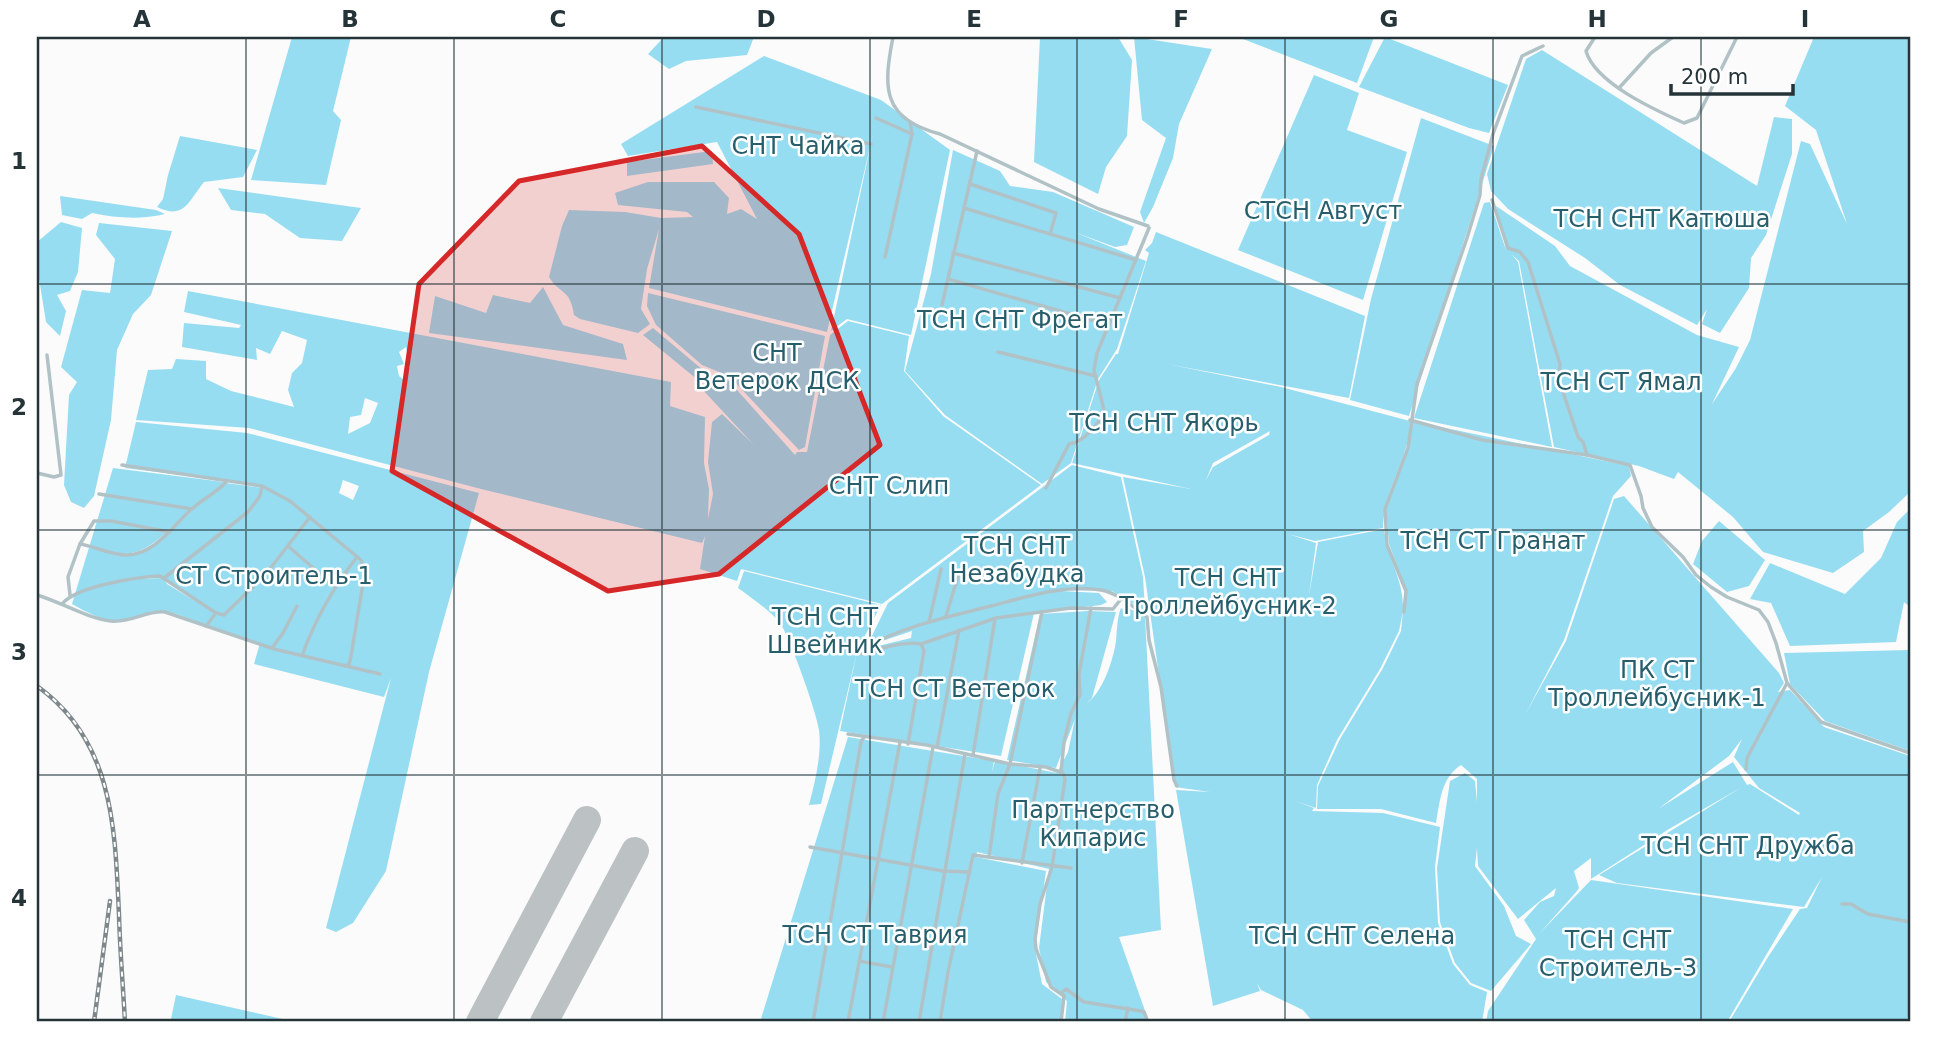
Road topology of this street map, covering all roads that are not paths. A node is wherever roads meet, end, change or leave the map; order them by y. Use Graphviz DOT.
graph roads {
  1 [pos="894,37"];
  2 [pos="1595,37"];
  3 [pos="1673,37"];
  4 [pos="1737,37"];
  5 [pos="1543,46"];
  6 [pos="1619,88"];
  7 [pos="696,107"];
  8 [pos="876,118"];
  9 [pos="910,122"];
  10 [pos="912,134"];
  11 [pos="871,144"];
  12 [pos="977,151"];
  13 [pos="969,183"];
  14 [pos="1492,200"];
  15 [pos="964,208"];
  16 [pos="1050,234"];
  17 [pos="953,253"];
  18 [pos="885,257"];
  19 [pos="1136,260"];
  20 [pos="947,279"];
  21 [pos="1120,299"];
  22 [pos="942,305"];
  23 [pos="1109,325"];
  24 [pos="999,352"];
  25 [pos="47,355"];
  26 [pos="1096,376"];
  27 [pos="1410,419"];
  28 [pos="1587,455"];
  29 [pos="122,465"];
  30 [pos="37,473"];
  31 [pos="226,482"];
  32 [pos="262,486"];
  33 [pos="1046,488"];
  34 [pos="99,494"];
  35 [pos="192,509"];
  36 [pos="310,517"];
  37 [pos="170,532"];
  38 [pos="80,544"];
  39 [pos="289,547"];
  40 [pos="357,557"];
  41 [pos="941,569"];
  42 [pos="959,573"];
  43 [pos="164,578"];
  44 [pos="334,586"];
  45 [pos="37,595"];
  46 [pos="70,595"];
  47 [pos="1121,599"];
  48 [pos="63,603"];
  49 [pos="297,606"];
  50 [pos="1091,607"];
  51 [pos="1404,611"];
  52 [pos="1042,612"];
  53 [pos="216,613"];
  54 [pos="946,616"];
  55 [pos="996,618"];
  56 [pos="929,622"];
  57 [pos="206,626"];
  58 [pos="959,630"];
  59 [pos="921,644"];
  60 [pos="272,648"];
  61 [pos="864,648"];
  62 [pos="862,654"];
  63 [pos="302,656"];
  64 [pos="345,666"];
  65 [pos="380,674"];
  66 [pos="1787,683"];
  67 [pos="848,734"];
  68 [pos="864,737"];
  69 [pos="900,742"];
  70 [pos="908,744"];
  71 [pos="935,747"];
  72 [pos="1910,753"];
  73 [pos="965,754"];
  74 [pos="974,755"];
  75 [pos="1010,764"];
  76 [pos="1040,768"];
  77 [pos="1746,769"];
  78 [pos="1061,772"];
  79 [pos="1177,786"];
  80 [pos="810,847"];
  81 [pos="843,852"];
  82 [pos="989,857"];
  83 [pos="879,859"];
  84 [pos="1022,863"];
  85 [pos="911,865"];
  86 [pos="1052,867"];
  87 [pos="1071,868"];
  88 [pos="943,871"];
  89 [pos="970,872"];
  90 [pos="1842,904"];
  91 [pos="1910,922"];
  92 [pos="859,961"];
  93 [pos="892,967"];
  94 [pos="1064,996"];
  95 [pos="1128,1008"];
  96 [pos="813,1022"];
  97 [pos="848,1022"];
  98 [pos="883,1022"];
  99 [pos="919,1022"];
  100 [pos="940,1022"];
  101 [pos="1061,1022"];
  102 [pos="1125,1022"];
  103 [pos="1148,1022"];
  1 -- 9 [label="street"];
  2 -- 6 [label="street"];
  3 -- 6 [label="street"];
  4 -- 6 [label="street"];
  5 -- 27 [label="street"];
  7 -- 11 [label="street"];
  8 -- 10 [label="street"];
  9 -- 10 [label="street"];
  9 -- 12 [label="street"];
  10 -- 18 [label="street"];
  12 -- 13 [label="street"];
  12 -- 19 [label="street"];
  13 -- 15 [label="street"];
  13 -- 16 [label="street"];
  14 -- 28 [label="street"];
  15 -- 16 [label="street"];
  15 -- 17 [label="street"];
  16 -- 19 [label="street"];
  17 -- 20 [label="street"];
  17 -- 21 [label="street"];
  19 -- 21 [label="street"];
  20 -- 22 [label="street"];
  20 -- 23 [label="street"];
  21 -- 23 [label="street"];
  23 -- 26 [label="street"];
  24 -- 26 [label="street"];
  25 -- 30 [label="street"];
  26 -- 33 [label="street"];
  27 -- 28 [label="street"];
  27 -- 51 [label="street"];
  28 -- 66 [label="street"];
  29 -- 31 [label="street"];
  31 -- 32 [label="street"];
  31 -- 35 [label="street"];
  32 -- 36 [label="street"];
  32 -- 43 [label="street"];
  34 -- 35 [label="street"];
  35 -- 37 [label="street"];
  36 -- 39 [label="street"];
  36 -- 40 [label="street"];
  37 -- 38 [label="street"];
  37 -- 38 [label="street"];
  38 -- 46 [label="street"];
  39 -- 44 [label="street"];
  39 -- 53 [label="street"];
  40 -- 44 [label="street"];
  40 -- 64 [label="street"];
  41 -- 56 [label="street"];
  42 -- 54 [label="street"];
  43 -- 46 [label="street"];
  43 -- 53 [label="street"];
  44 -- 63 [label="street"];
  45 -- 48 [label="street"];
  46 -- 48 [label="street"];
  47 -- 50 [label="street"];
  47 -- 54 [label="street"];
  47 -- 79 [label="street"];
  48 -- 57 [label="street"];
  49 -- 60 [label="street"];
  50 -- 52 [label="street"];
  50 -- 78 [label="street"];
  52 -- 55 [label="street"];
  52 -- 75 [label="street"];
  53 -- 57 [label="street"];
  54 -- 56 [label="street"];
  55 -- 58 [label="street"];
  55 -- 74 [label="street"];
  56 -- 61 [label="street"];
  57 -- 60 [label="street"];
  58 -- 59 [label="street"];
  58 -- 71 [label="street"];
  59 -- 62 [label="street"];
  59 -- 70 [label="street"];
  60 -- 63 [label="street"];
  63 -- 64 [label="street"];
  64 -- 65 [label="street"];
  66 -- 72 [label="street"];
  66 -- 77 [label="street"];
  67 -- 68 [label="street"];
  68 -- 69 [label="street"];
  68 -- 81 [label="street"];
  69 -- 70 [label="street"];
  69 -- 83 [label="street"];
  70 -- 71 [label="street"];
  71 -- 73 [label="street"];
  71 -- 85 [label="street"];
  73 -- 74 [label="street"];
  73 -- 88 [label="street"];
  74 -- 75 [label="street"];
  75 -- 76 [label="street"];
  75 -- 82 [label="street"];
  76 -- 78 [label="street"];
  76 -- 84 [label="street"];
  78 -- 86 [label="street"];
  80 -- 81 [label="street"];
  81 -- 83 [label="street"];
  81 -- 96 [label="street"];
  82 -- 84 [label="street"];
  82 -- 89 [label="street"];
  83 -- 85 [label="street"];
  83 -- 92 [label="street"];
  84 -- 86 [label="street"];
  85 -- 88 [label="street"];
  85 -- 93 [label="street"];
  86 -- 87 [label="street"];
  86 -- 94 [label="street"];
  88 -- 89 [label="street"];
  88 -- 99 [label="street"];
  89 -- 100 [label="street"];
  90 -- 91 [label="street"];
  92 -- 93 [label="street"];
  92 -- 97 [label="street"];
  93 -- 98 [label="street"];
  94 -- 95 [label="street"];
  94 -- 101 [label="street"];
  95 -- 102 [label="street"];
  95 -- 103 [label="street"];
}
